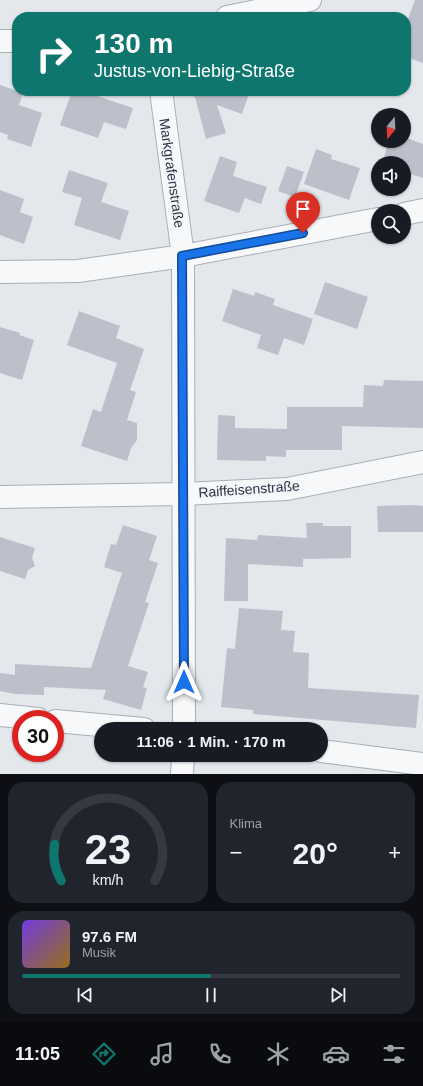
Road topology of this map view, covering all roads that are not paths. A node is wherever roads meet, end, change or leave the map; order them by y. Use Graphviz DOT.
graph roads {
  1 [pos="310,0"];
  2 [pos="251,12"];
  3 [pos="0,41"];
  4 [pos="12,41"];
  5 [pos="162,96"];
  6 [pos="423,210"];
  7 [pos="411,213"];
  8 [pos="371,220"];
  9 [pos="182,256"];
  10 [pos="0,272"];
  11 [pos="423,462"];
  12 [pos="183,494"];
  13 [pos="0,497"];
  14 [pos="0,715"];
  15 [pos="12,716"];
  16 [pos="64,722"];
  17 [pos="184,722"];
  18 [pos="94,725"];
  19 [pos="328,752"];
  20 [pos="183,762"];
  21 [pos="423,764"];
  22 [pos="182,774"];
  1 -- 2 [label="street"];
  3 -- 4 [label="street"];
  5 -- 9 [label="street, Markgrafenstraße"];
  6 -- 7 [label="street"];
  8 -- 9 [label="street"];
  9 -- 10 [label="street"];
  9 -- 12 [label="street, Markgrafenstraße"];
  11 -- 12 [label="street, Raiffeisenstraße"];
  12 -- 13 [label="street, Raiffeisenstraße"];
  12 -- 17 [label="street, Markgrafenstraße"];
  14 -- 15 [label="street"];
  16 -- 18 [label="street"];
  19 -- 21 [label="street"];
  20 -- 22 [label="street"];
}
